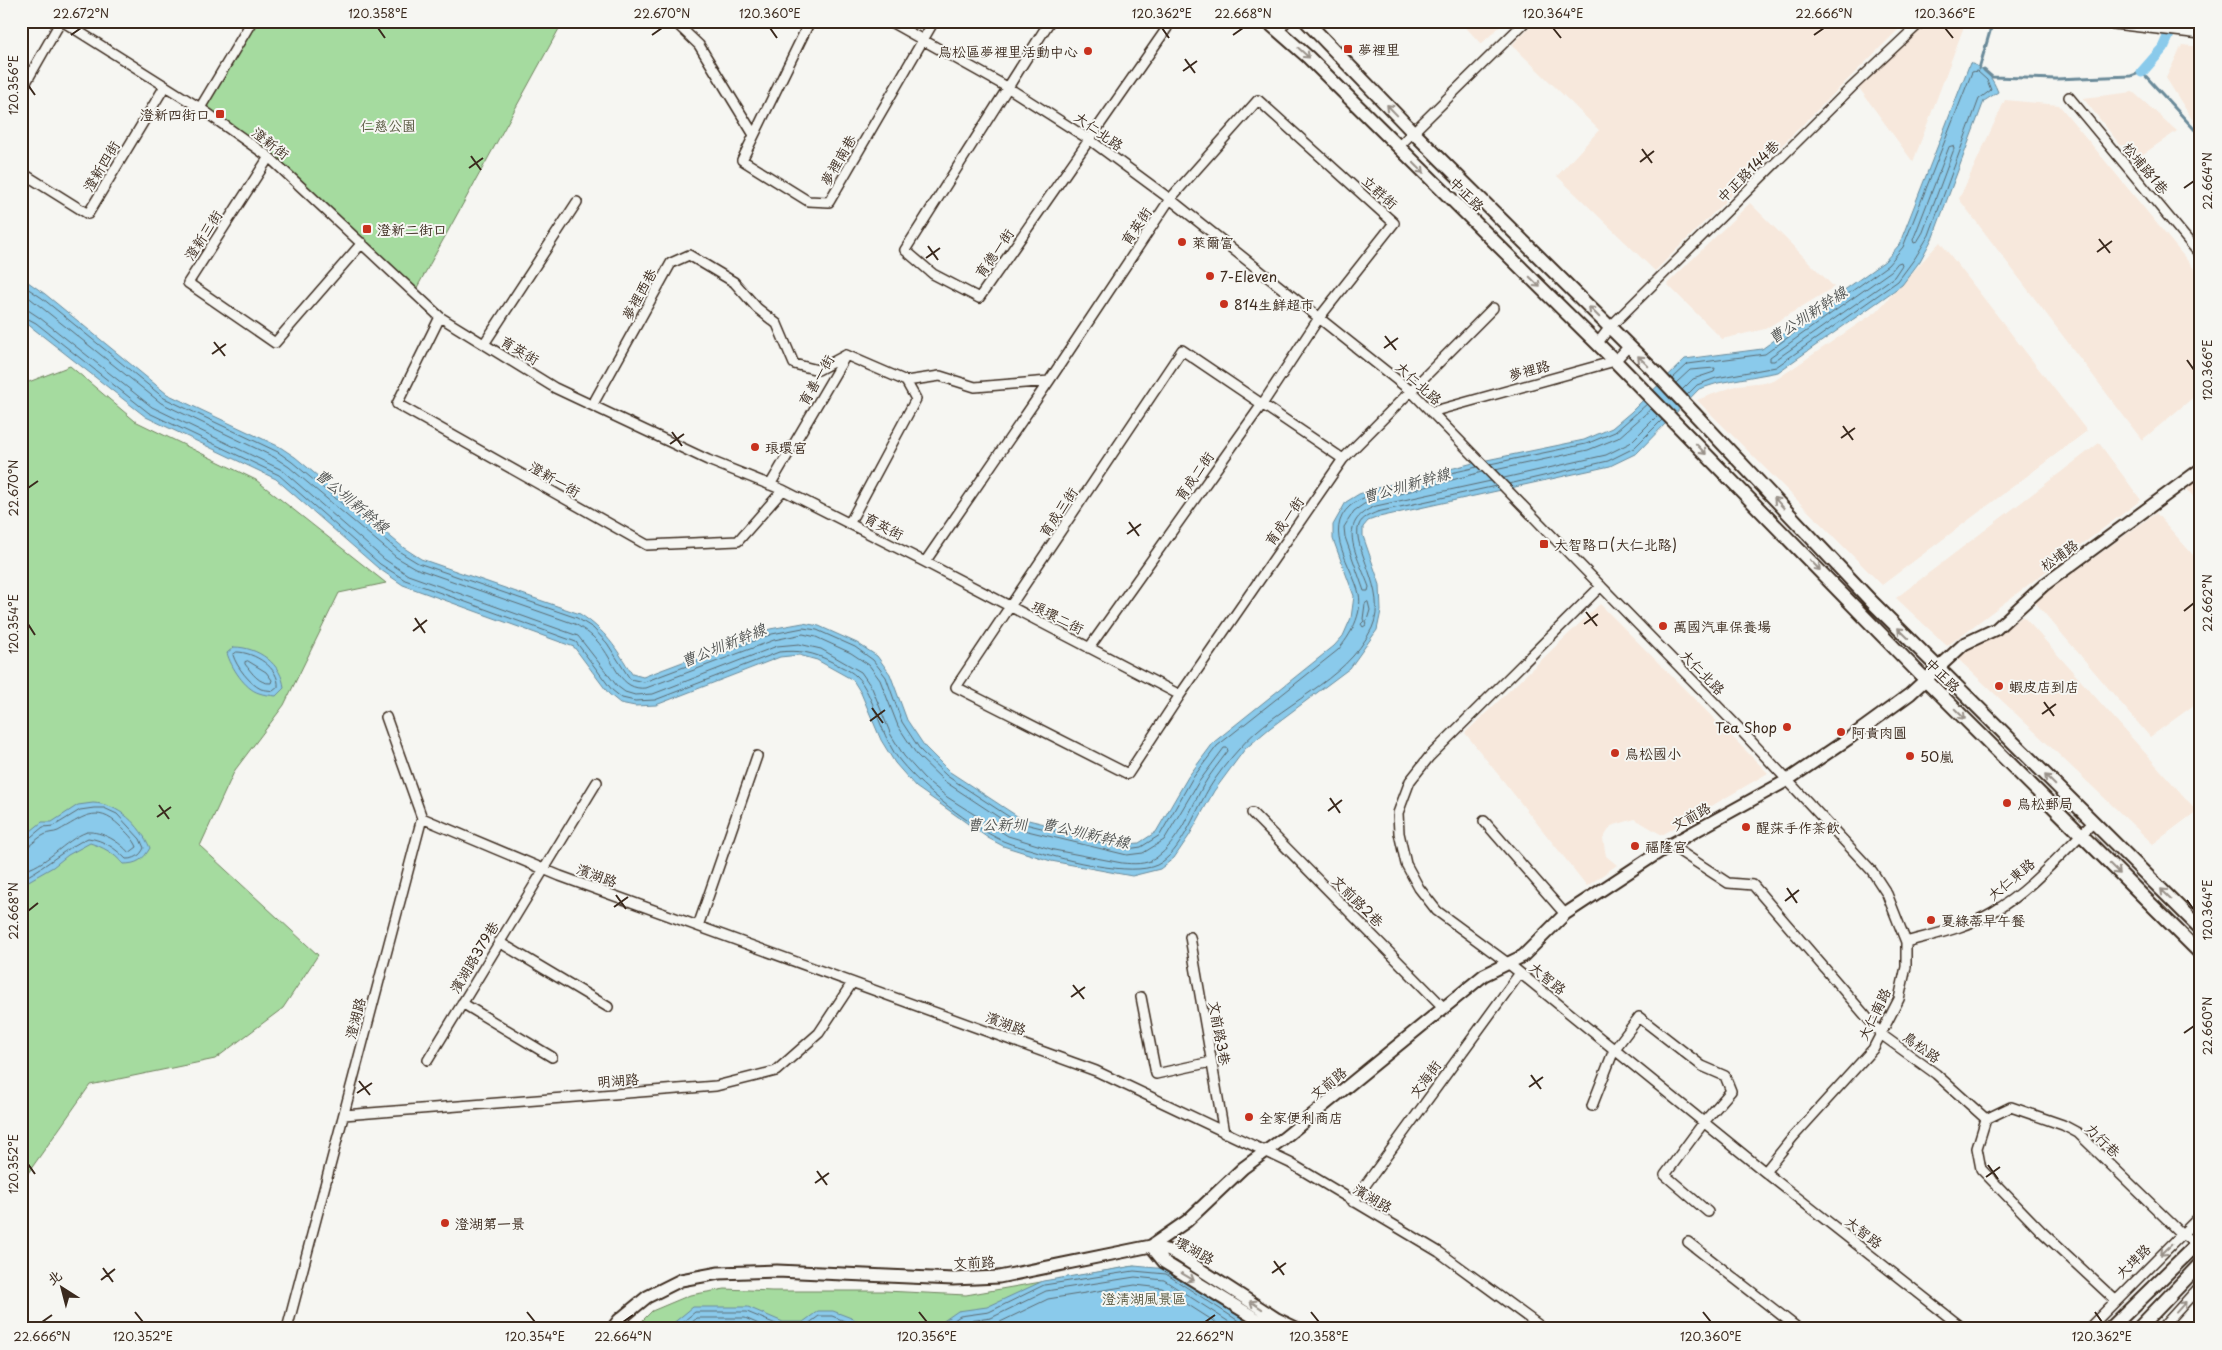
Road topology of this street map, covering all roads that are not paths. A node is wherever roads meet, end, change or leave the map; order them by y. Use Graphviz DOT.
graph roads {
  1 [pos="61,21"];
  2 [pos="252,21"];
  3 [pos="674,21"];
  4 [pos="810,21"];
  5 [pos="889,21"];
  6 [pos="934,21"];
  7 [pos="1050,21"];
  8 [pos="1168,21"];
  9 [pos="1267,21"];
  10 [pos="1287,21"];
  11 [pos="1306,21"];
  12 [pos="1526,21"];
  13 [pos="1922,21"];
  14 [pos="2088,21"];
  15 [pos="2155,26"];
  16 [pos="1278,31"];
  17 [pos="2201,34"];
  18 [pos="924,40"];
  19 [pos="165,86"];
  20 [pos="1007,86"];
  21 [pos="21,92"];
  22 [pos="2069,97"];
  23 [pos="1258,100"];
  24 [pos="200,108"];
  25 [pos="1413,132"];
  26 [pos="754,135"];
  27 [pos="1090,140"];
  28 [pos="1398,147"];
  29 [pos="269,157"];
  30 [pos="21,172"];
  31 [pos="1170,200"];
  32 [pos="578,202"];
  33 [pos="362,243"];
  34 [pos="2201,256"];
  35 [pos="1493,308"];
  36 [pos="440,317"];
  37 [pos="1319,318"];
  38 [pos="1610,327"];
  39 [pos="484,344"];
  40 [pos="1597,344"];
  41 [pos="1629,346"];
  42 [pos="846,355"];
  43 [pos="1615,361"];
  44 [pos="906,381"];
  45 [pos="1049,381"];
  46 [pos="1412,392"];
  47 [pos="1263,403"];
  48 [pos="592,404"];
  49 [pos="1431,412"];
  50 [pos="1344,459"];
  51 [pos="2201,470"];
  52 [pos="770,485"];
  53 [pos="783,490"];
  54 [pos="849,524"];
  55 [pos="925,562"];
  56 [pos="1601,586"];
  57 [pos="1011,608"];
  58 [pos="1090,648"];
  59 [pos="1939,667"];
  60 [pos="1926,680"];
  61 [pos="1180,695"];
  62 [pos="386,717"];
  63 [pos="757,756"];
  64 [pos="1128,774"];
  65 [pos="1786,781"];
  66 [pos="597,782"];
  67 [pos="1252,814"];
  68 [pos="422,818"];
  69 [pos="1484,821"];
  70 [pos="2093,823"];
  71 [pos="2080,835"];
  72 [pos="1670,844"];
  73 [pos="543,869"];
  74 [pos="1565,914"];
  75 [pos="698,926"];
  76 [pos="2201,928"];
  77 [pos="1190,937"];
  78 [pos="499,942"];
  79 [pos="1906,942"];
  80 [pos="2201,954"];
  81 [pos="1509,964"];
  82 [pos="1520,973"];
  83 [pos="852,983"];
  84 [pos="1141,997"];
  85 [pos="462,1003"];
  86 [pos="608,1007"];
  87 [pos="1444,1008"];
  88 [pos="1882,1035"];
  89 [pos="1614,1050"];
  90 [pos="552,1057"];
  91 [pos="428,1060"];
  92 [pos="1211,1062"];
  93 [pos="1592,1106"];
  94 [pos="344,1115"];
  95 [pos="1986,1119"];
  96 [pos="1704,1122"];
  97 [pos="1224,1133"];
  98 [pos="1265,1152"];
  99 [pos="1765,1172"];
  100 [pos="1353,1202"];
  101 [pos="1708,1212"];
  102 [pos="2201,1215"];
  103 [pos="2182,1234"];
  104 [pos="1688,1242"];
  105 [pos="2199,1244"];
  106 [pos="1151,1246"];
  107 [pos="2201,1263"];
  108 [pos="2201,1285"];
  109 [pos="2114,1300"];
  110 [pos="286,1329"];
  111 [pos="612,1329"];
  112 [pos="1273,1329"];
  113 [pos="1298,1329"];
  114 [pos="1544,1329"];
  115 [pos="1799,1329"];
  116 [pos="1964,1329"];
  117 [pos="2088,1329"];
  118 [pos="2110,1329"];
  119 [pos="2138,1329"];
  120 [pos="2161,1329"];
  1 -- 19 [label="street, 澄新街"];
  1 -- 21 [label="street"];
  2 -- 24 [label="street"];
  3 -- 26 [label="street"];
  4 -- 26 [label="street, 夢裡南巷"];
  5 -- 18 [label="street, 大仁北路"];
  6 -- 18 [label="street"];
  7 -- 20 [label="street"];
  8 -- 27 [label="street"];
  9 -- 16 [label="main road, 中正路"];
  10 -- 16 [label="street"];
  25 -- 11 [label="main road, 中正路, one-way"];
  12 -- 25 [label="street"];
  13 -- 38 [label="street, 中正路144巷"];
  14 -- 15 [label="street"];
  15 -- 17 [label="street"];
  16 -- 28 [label="main road, 中正路, one-way"];
  18 -- 20 [label="street, 大仁北路"];
  18 -- 26 [label="street, 夢裡南巷"];
  19 -- 24 [label="street, 澄新街"];
  19 -- 30 [label="street, 澄新四街"];
  20 -- 27 [label="street, 大仁北路"];
  20 -- 27 [label="street, 育德一街"];
  22 -- 34 [label="street, 松埔路1巷"];
  23 -- 31 [label="street, 育英街"];
  23 -- 37 [label="street, 立群街"];
  24 -- 29 [label="street, 澄新街"];
  25 -- 28 [label="street"];
  38 -- 25 [label="main road, 中正路, one-way"];
  27 -- 31 [label="street, 大仁北路"];
  28 -- 40 [label="main road, 中正路, one-way"];
  29 -- 33 [label="street, 澄新街"];
  29 -- 33 [label="street, 澄新三街"];
  31 -- 37 [label="street, 大仁北路"];
  31 -- 45 [label="street, 育英街"];
  32 -- 39 [label="street"];
  33 -- 36 [label="street, 澄新街"];
  35 -- 46 [label="street, 育成一街"];
  36 -- 39 [label="street, 育英街"];
  36 -- 53 [label="street, 澄新一街"];
  37 -- 46 [label="street, 大仁北路"];
  37 -- 47 [label="street, 育成二街"];
  38 -- 40 [label="street, 中正路144巷"];
  38 -- 41 [label="main road, 中正路"];
  39 -- 48 [label="street, 育英街"];
  40 -- 43 [label="main road, 中正路"];
  41 -- 43 [label="street"];
  59 -- 41 [label="main road, 中正路, one-way"];
  42 -- 44 [label="street, 育善一街"];
  42 -- 48 [label="street, 夢裡西巷"];
  42 -- 52 [label="street, 育善一街"];
  43 -- 49 [label="street, 夢裡路"];
  43 -- 60 [label="main road, 中正路, one-way"];
  44 -- 45 [label="street"];
  44 -- 54 [label="street"];
  45 -- 55 [label="street, 育英街"];
  46 -- 49 [label="street, 大仁北路"];
  46 -- 50 [label="street, 育成一街"];
  47 -- 50 [label="street"];
  47 -- 57 [label="street, 育成三街"];
  47 -- 58 [label="street, 育成二街"];
  48 -- 52 [label="street, 育英街"];
  49 -- 56 [label="street, 大仁北路"];
  50 -- 61 [label="street, 育成一街"];
  51 -- 59 [label="street, 松埔路"];
  52 -- 53 [label="street, 育英街"];
  53 -- 54 [label="street, 育英街"];
  54 -- 55 [label="street, 育英街"];
  55 -- 57 [label="street, 琅環二街"];
  56 -- 65 [label="street, 大仁北路"];
  56 -- 81 [label="street, 大智路"];
  57 -- 58 [label="street, 琅環二街"];
  57 -- 64 [label="street, 育成三街"];
  58 -- 61 [label="street, 琅環二街"];
  59 -- 60 [label="street, 文前路"];
  70 -- 59 [label="main road, 中正路, one-way"];
  60 -- 65 [label="street, 文前路"];
  60 -- 71 [label="main road, 中正路, one-way"];
  61 -- 64 [label="street, 育成一街"];
  62 -- 68 [label="street"];
  63 -- 75 [label="street"];
  65 -- 72 [label="street, 文前路"];
  65 -- 79 [label="street, 大仁南路"];
  66 -- 73 [label="street, 濱湖路379巷"];
  67 -- 87 [label="street, 文前路2巷"];
  68 -- 73 [label="street, 濱湖路"];
  68 -- 94 [label="street, 澄湖路"];
  69 -- 74 [label="street"];
  70 -- 71 [label="street, 大仁東路"];
  76 -- 70 [label="main road, 中正路, one-way"];
  71 -- 79 [label="street, 大仁東路"];
  71 -- 80 [label="main road, 中正路, one-way"];
  72 -- 74 [label="street, 文前路"];
  72 -- 88 [label="street, 鳥松路"];
  73 -- 75 [label="street, 濱湖路"];
  73 -- 78 [label="street, 濱湖路379巷"];
  74 -- 81 [label="street, 文前路"];
  75 -- 83 [label="street, 濱湖路"];
  77 -- 92 [label="street, 文前路3巷"];
  78 -- 85 [label="street, 濱湖路379巷"];
  78 -- 86 [label="street"];
  79 -- 88 [label="street, 大仁南路"];
  81 -- 82 [label="street, 大智路"];
  81 -- 87 [label="street, 文前路"];
  82 -- 89 [label="street, 大智路"];
  82 -- 100 [label="street, 文海街"];
  83 -- 94 [label="street, 明湖路"];
  83 -- 97 [label="street, 濱湖路"];
  84 -- 92 [label="street"];
  85 -- 90 [label="street"];
  85 -- 91 [label="street, 濱湖路379巷"];
  87 -- 98 [label="street, 文前路"];
  88 -- 95 [label="street, 鳥松路"];
  88 -- 99 [label="street, 大仁南路"];
  89 -- 93 [label="street"];
  89 -- 96 [label="street, 大智路"];
  89 -- 96 [label="street"];
  92 -- 97 [label="street, 文前路3巷"];
  94 -- 110 [label="street, 澄湖路"];
  95 -- 103 [label="street, 力行巷"];
  95 -- 109 [label="street"];
  96 -- 99 [label="street, 大智路"];
  96 -- 101 [label="street"];
  97 -- 98 [label="street, 濱湖路"];
  98 -- 100 [label="street, 濱湖路"];
  98 -- 106 [label="street, 文前路"];
  99 -- 116 [label="street, 大智路"];
  100 -- 114 [label="street, 濱湖路"];
  102 -- 103 [label="street, 大埤路"];
  103 -- 105 [label="street, 力行巷"];
  103 -- 109 [label="street, 大埤路, one-way"];
  104 -- 115 [label="street"];
  105 -- 118 [label="main road"];
  106 -- 111 [label="street, 文前路"];
  106 -- 112 [label="street, 環湖路, one-way"];
  113 -- 106 [label="street, 環湖路, one-way"];
  107 -- 119 [label="main road"];
  120 -- 108 [label="street, one-way"];
  109 -- 117 [label="street, 大埤路"];
}
